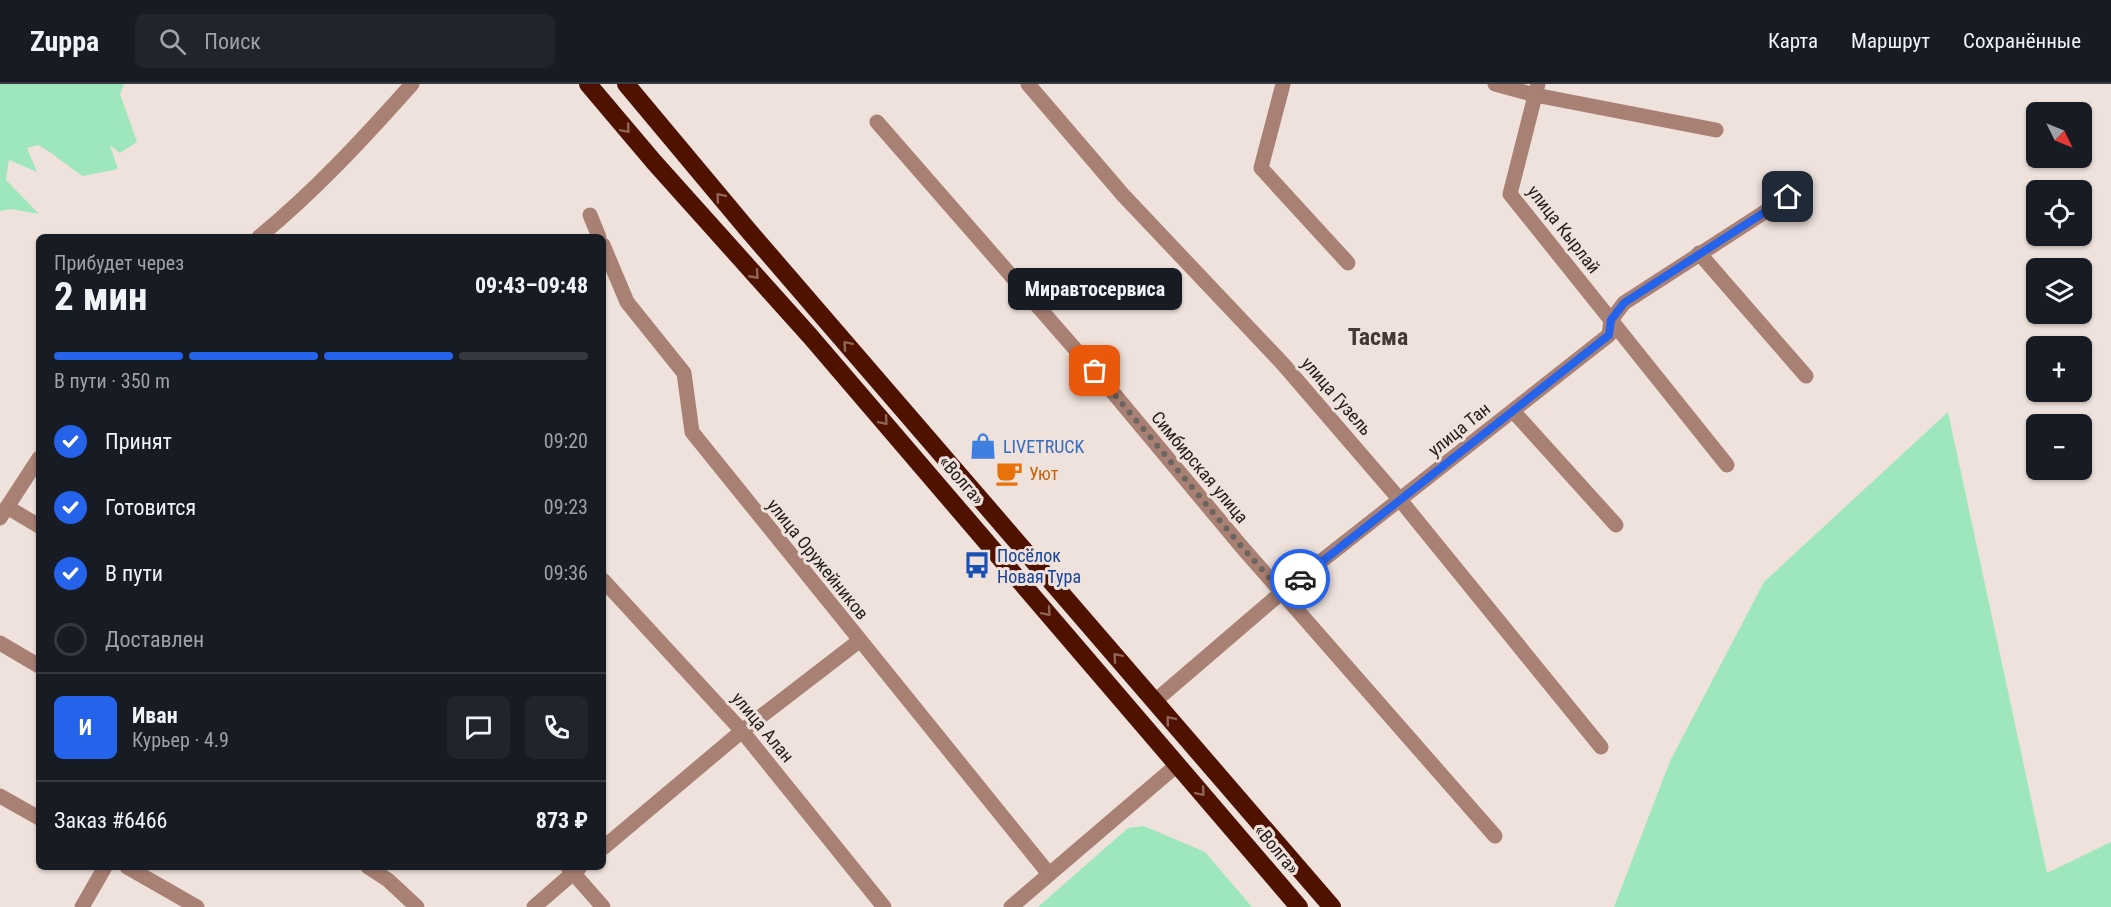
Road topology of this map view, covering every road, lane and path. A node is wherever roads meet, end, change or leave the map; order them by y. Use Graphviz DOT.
graph roads {
  1 [pos="412,84"];
  2 [pos="588,84"];
  3 [pos="626,84"];
  4 [pos="1028,84"];
  5 [pos="1283,84"];
  6 [pos="1495,84"];
  7 [pos="1536,89"];
  8 [pos="877,122"];
  9 [pos="1716,130"];
  10 [pos="1788,197"];
  11 [pos="590,215"];
  12 [pos="263,234"];
  13 [pos="599,234"];
  14 [pos="606,252"];
  15 [pos="1699,253"];
  16 [pos="1348,263"];
  17 [pos="1611,320"];
  18 [pos="1806,376"];
  19 [pos="1513,411"];
  20 [pos="36,463"];
  21 [pos="1727,465"];
  22 [pos="1401,501"];
  23 [pos="4,512"];
  24 [pos="36,525"];
  25 [pos="1616,525"];
  26 [pos="606,583"];
  27 [pos="1282,592"];
  28 [pos="859,641"];
  29 [pos="0,643"];
  30 [pos="36,664"];
  31 [pos="1155,701"];
  32 [pos="742,731"];
  33 [pos="1601,747"];
  34 [pos="1178,765"];
  35 [pos="0,796"];
  36 [pos="36,816"];
  37 [pos="1495,836"];
  38 [pos="606,845"];
  39 [pos="103,870"];
  40 [pos="132,870"];
  41 [pos="373,870"];
  42 [pos="573,870"];
  43 [pos="575,870"];
  44 [pos="1049,874"];
  45 [pos="82,907"];
  46 [pos="197,907"];
  47 [pos="417,907"];
  48 [pos="534,907"];
  49 [pos="603,907"];
  50 [pos="884,907"];
  51 [pos="1011,907"];
  52 [pos="1299,907"];
  53 [pos="1332,907"];
  1 -- 12 [label="street"];
  2 -- 34 [label="highway, «Волга», one-way"];
  31 -- 3 [label="highway, «Волга», one-way"];
  4 -- 22 [label="street, улица Гузель"];
  5 -- 16 [label="street"];
  6 -- 7 [label="street"];
  7 -- 9 [label="street"];
  7 -- 17 [label="street, улица Кырлай"];
  8 -- 27 [label="street, Симбирская улица"];
  10 -- 15 [label="street, улица Тан"];
  11 -- 13 [label="street"];
  14 -- 28 [label="street, улица Оружейников"];
  15 -- 17 [label="street, улица Тан"];
  15 -- 18 [label="street"];
  17 -- 19 [label="street, улица Тан"];
  17 -- 21 [label="street"];
  19 -- 22 [label="street, улица Тан"];
  19 -- 25 [label="street"];
  20 -- 23 [label="street"];
  22 -- 27 [label="street, улица Тан"];
  22 -- 33 [label="street, улица Гузель"];
  23 -- 24 [label="street"];
  26 -- 32 [label="street, улица Алан"];
  27 -- 31 [label="street, улица Тан"];
  27 -- 37 [label="street, Симбирская улица"];
  28 -- 32 [label="street"];
  28 -- 44 [label="street, улица Оружейников"];
  29 -- 30 [label="street"];
  53 -- 31 [label="highway, «Волга», one-way"];
  32 -- 38 [label="street"];
  32 -- 50 [label="street, улица Алан"];
  34 -- 44 [label="street"];
  34 -- 52 [label="highway, «Волга», one-way"];
  35 -- 36 [label="street"];
  39 -- 45 [label="street"];
  40 -- 46 [label="street"];
  41 -- 47 [label="street"];
  42 -- 48 [label="street"];
  43 -- 49 [label="street"];
  44 -- 51 [label="street"];
}
